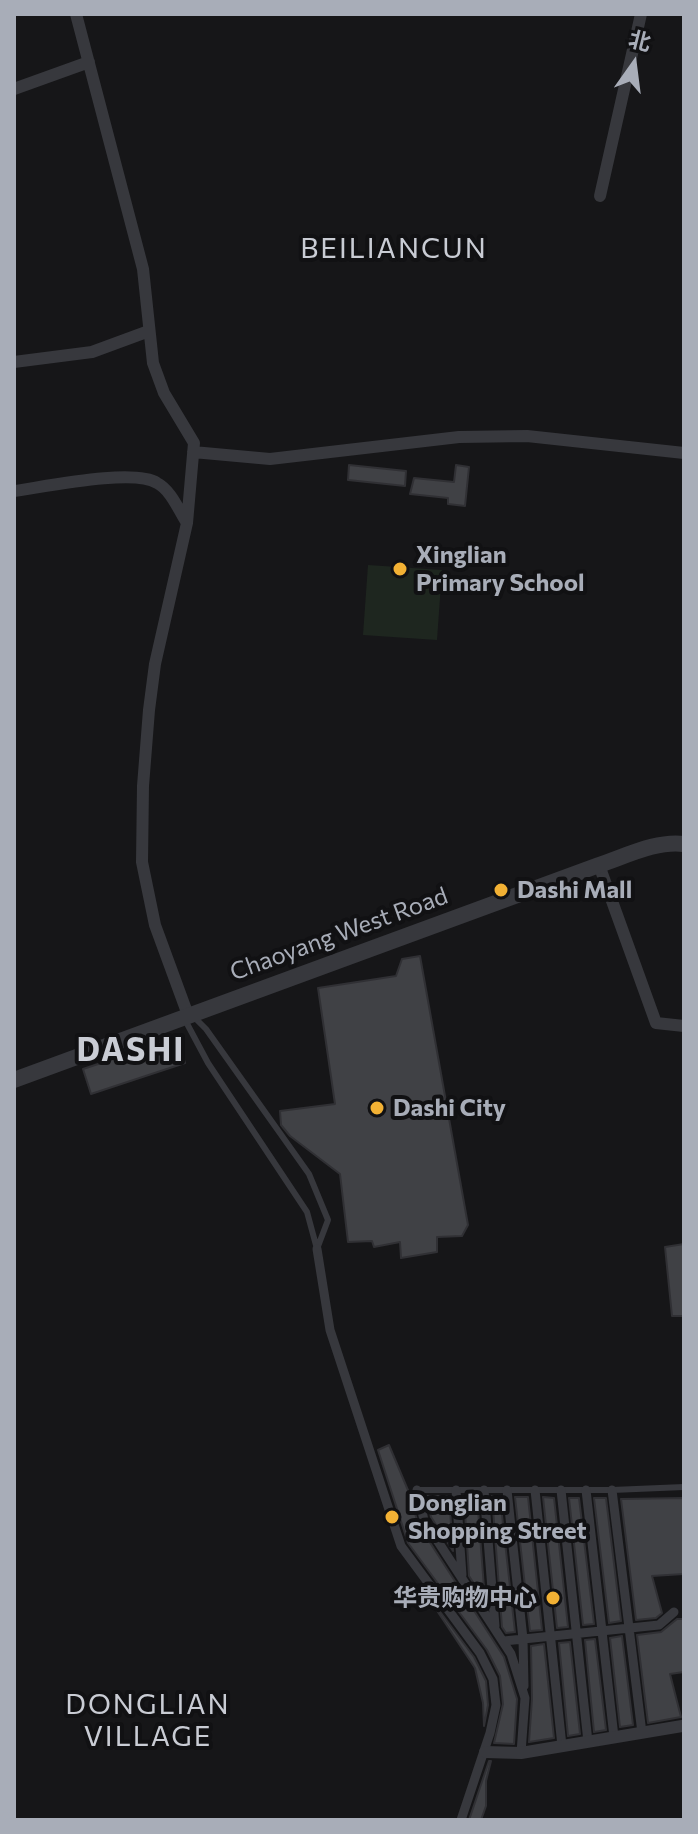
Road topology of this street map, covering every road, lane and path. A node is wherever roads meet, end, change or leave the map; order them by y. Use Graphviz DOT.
graph roads {
  1 [pos="76,14"];
  2 [pos="641,14"];
  3 [pos="89,62"];
  4 [pos="14,89"];
  5 [pos="600,196"];
  6 [pos="149,331"];
  7 [pos="14,362"];
  8 [pos="193,452"];
  9 [pos="684,453"];
  10 [pos="14,491"];
  11 [pos="187,523"];
  12 [pos="684,844"];
  13 [pos="599,865"];
  14 [pos="186,1017"];
  15 [pos="684,1026"];
  16 [pos="14,1080"];
  17 [pos="317,1249"];
  18 [pos="684,1487"];
  19 [pos="417,1490"];
  20 [pos="456,1490"];
  21 [pos="484,1490"];
  22 [pos="507,1490"];
  23 [pos="535,1490"];
  24 [pos="561,1490"];
  25 [pos="586,1490"];
  26 [pos="612,1490"];
  27 [pos="463,1579"];
  28 [pos="674,1612"];
  29 [pos="496,1627"];
  30 [pos="629,1628"];
  31 [pos="602,1631"];
  32 [pos="577,1633"];
  33 [pos="550,1636"];
  34 [pos="523,1639"];
  35 [pos="504,1641"];
  36 [pos="525,1698"];
  37 [pos="682,1726"];
  38 [pos="642,1733"];
  39 [pos="614,1737"];
  40 [pos="588,1742"];
  41 [pos="562,1746"];
  42 [pos="485,1752"];
  43 [pos="521,1753"];
  44 [pos="461,1820"];
  1 -- 3 [label="street"];
  2 -- 5 [label="street"];
  3 -- 4 [label="street"];
  3 -- 6 [label="street"];
  6 -- 7 [label="street"];
  6 -- 8 [label="street"];
  8 -- 9 [label="street"];
  8 -- 11 [label="street"];
  10 -- 11 [label="street"];
  11 -- 14 [label="street"];
  12 -- 13 [label="street, Chaoyang West Road"];
  13 -- 14 [label="street, Chaoyang West Road"];
  13 -- 15 [label="street"];
  14 -- 16 [label="street, Chaoyang West Road"];
  14 -- 17 [label="lane"];
  14 -- 17 [label="lane"];
  17 -- 42 [label="street"];
  18 -- 26 [label="lane"];
  19 -- 20 [label="lane"];
  19 -- 27 [label="street"];
  20 -- 21 [label="lane"];
  20 -- 27 [label="street"];
  21 -- 22 [label="lane"];
  21 -- 29 [label="street"];
  22 -- 23 [label="lane"];
  22 -- 34 [label="street"];
  23 -- 24 [label="lane"];
  23 -- 33 [label="street"];
  24 -- 25 [label="lane"];
  24 -- 32 [label="street"];
  25 -- 26 [label="lane"];
  25 -- 31 [label="street"];
  26 -- 30 [label="street"];
  27 -- 29 [label="street"];
  28 -- 30 [label="street"];
  29 -- 35 [label="street"];
  30 -- 31 [label="street"];
  30 -- 38 [label="street"];
  31 -- 32 [label="street"];
  31 -- 39 [label="street"];
  32 -- 33 [label="street"];
  32 -- 40 [label="street"];
  33 -- 34 [label="street"];
  33 -- 41 [label="street"];
  34 -- 35 [label="street"];
  34 -- 36 [label="street"];
  35 -- 36 [label="street"];
  36 -- 43 [label="street"];
  37 -- 38 [label="street"];
  38 -- 39 [label="street"];
  39 -- 40 [label="street"];
  40 -- 41 [label="street"];
  41 -- 43 [label="street"];
  42 -- 43 [label="street"];
  42 -- 44 [label="street"];
}
